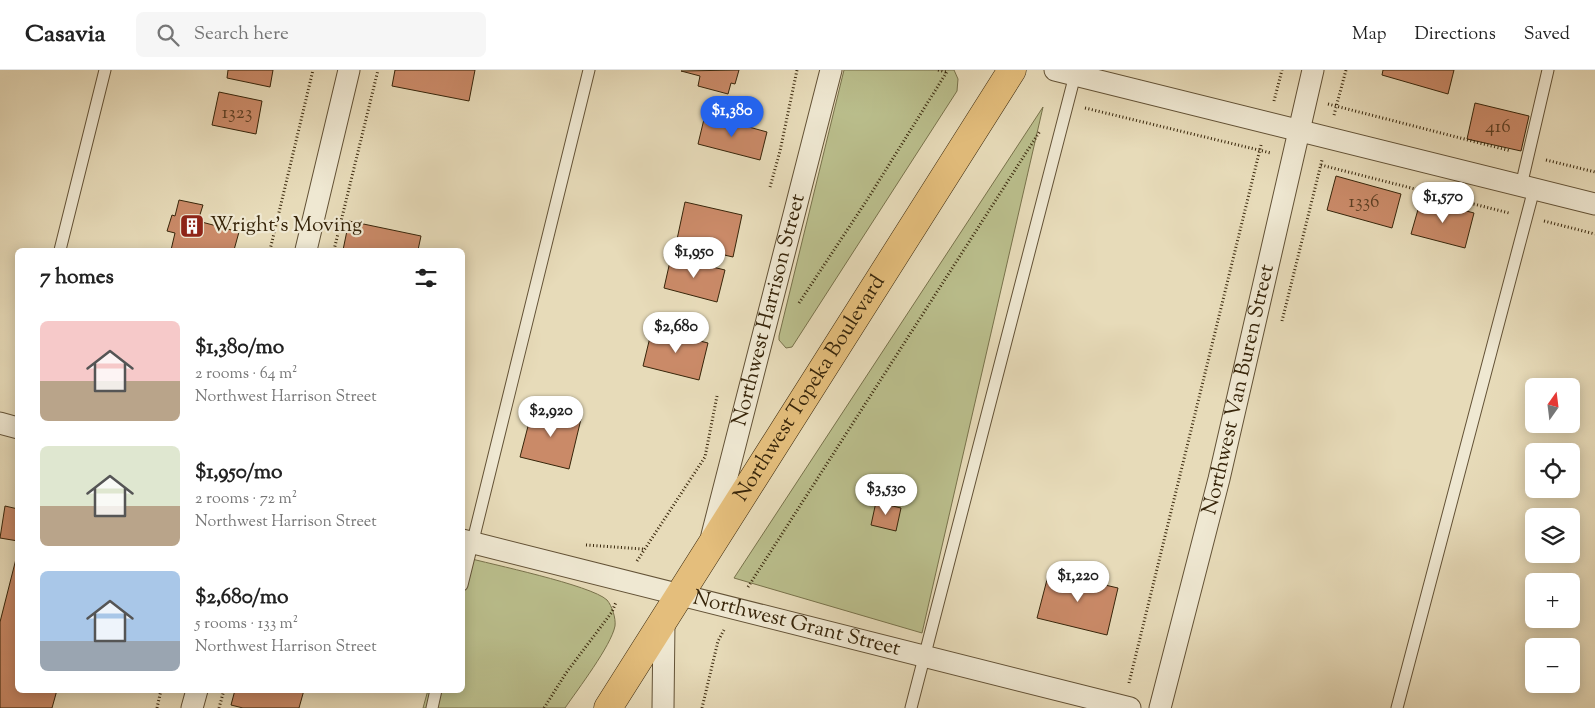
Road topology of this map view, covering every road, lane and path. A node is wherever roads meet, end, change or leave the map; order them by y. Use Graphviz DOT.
graph roads {
  1 [pos="105,70"];
  2 [pos="313,70"];
  3 [pos="349,70"];
  4 [pos="378,70"];
  5 [pos="589,70"];
  6 [pos="797,70"];
  7 [pos="831,70"];
  8 [pos="938,70"];
  9 [pos="1012,70"];
  10 [pos="1055,70"];
  11 [pos="1282,70"];
  12 [pos="1313,70"];
  13 [pos="1548,70"];
  14 [pos="947,71"];
  15 [pos="1075,75"];
  16 [pos="1276,93"];
  17 [pos="1305,98"];
  18 [pos="1065,113"];
  19 [pos="1266,122"];
  20 [pos="1298,130"];
  21 [pos="1260,150"];
  22 [pos="1528,156"];
  23 [pos="1292,158"];
  24 [pos="1595,172"];
  25 [pos="770,187"];
  26 [pos="1527,188"];
  27 [pos="1595,204"];
  28 [pos="1527,217"];
  29 [pos="1595,234"];
  30 [pos="60,248"];
  31 [pos="270,248"];
  32 [pos="306,248"];
  33 [pos="334,248"];
  34 [pos="799,303"];
  35 [pos="717,396"];
  36 [pos="468,542"];
  37 [pos="708,550"];
  38 [pos="465,564"];
  39 [pos="626,583"];
  40 [pos="678,596"];
  41 [pos="734,610"];
  42 [pos="664,622"];
  43 [pos="923,656"];
  44 [pos="160,693"];
  45 [pos="196,693"];
  46 [pos="223,693"];
  47 [pos="435,693"];
  48 [pos="1127,707"];
  49 [pos="157,708"];
  50 [pos="192,708"];
  51 [pos="219,708"];
  52 [pos="432,708"];
  53 [pos="544,708"];
  54 [pos="608,708"];
  55 [pos="663,708"];
  56 [pos="702,708"];
  57 [pos="911,708"];
  58 [pos="1160,708"];
  59 [pos="1397,708"];
  1 -- 30 [label="lane"];
  2 -- 31 [label="path"];
  3 -- 32 [label="street"];
  4 -- 33 [label="path"];
  5 -- 36 [label="lane"];
  6 -- 25 [label="path"];
  7 -- 37 [label="street, Northwest Harrison Street"];
  8 -- 14 [label="path"];
  9 -- 37 [label="main road, Northwest Topeka Boulevard"];
  10 -- 15 [label="street"];
  11 -- 16 [label="path"];
  12 -- 17 [label="street, Northwest Van Buren Street"];
  13 -- 22 [label="lane"];
  14 -- 34 [label="path"];
  15 -- 18 [label="lane"];
  15 -- 19 [label="street"];
  16 -- 17 [label="path"];
  16 -- 19 [label="path"];
  17 -- 20 [label="street, Northwest Van Buren Street"];
  17 -- 22 [label="path"];
  18 -- 21 [label="path"];
  18 -- 41 [label="path"];
  18 -- 43 [label="lane"];
  19 -- 20 [label="street"];
  19 -- 21 [label="path"];
  20 -- 23 [label="street, Northwest Van Buren Street"];
  20 -- 26 [label="street"];
  21 -- 23 [label="path"];
  21 -- 48 [label="path"];
  22 -- 24 [label="path"];
  22 -- 26 [label="lane"];
  23 -- 28 [label="path"];
  23 -- 58 [label="street, Northwest Van Buren Street"];
  26 -- 27 [label="street"];
  26 -- 28 [label="lane"];
  28 -- 29 [label="path"];
  28 -- 59 [label="lane"];
  35 -- 39 [label="path"];
  36 -- 38 [label="lane"];
  36 -- 39 [label="street, Northwest Grant Street"];
  37 -- 40 [label="main road, Northwest Topeka Boulevard"];
  39 -- 40 [label="street, Northwest Grant Street"];
  39 -- 53 [label="path"];
  40 -- 41 [label="street, Northwest Grant Street"];
  40 -- 42 [label="main road, Northwest Topeka Boulevard"];
  41 -- 43 [label="street, Northwest Grant Street"];
  41 -- 56 [label="path"];
  42 -- 54 [label="main road, Northwest Topeka Boulevard"];
  42 -- 55 [label="street"];
  43 -- 48 [label="street, Northwest Grant Street"];
  43 -- 57 [label="lane"];
  44 -- 49 [label="path"];
  45 -- 50 [label="street"];
  46 -- 51 [label="path"];
  47 -- 52 [label="lane"];
}
